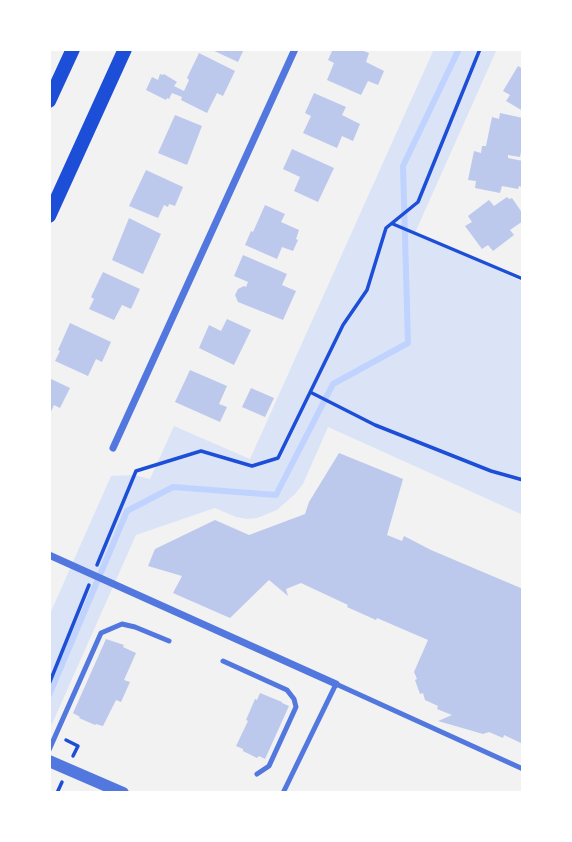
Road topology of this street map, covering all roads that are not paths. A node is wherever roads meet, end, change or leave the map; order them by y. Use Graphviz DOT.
graph roads {
  1 [pos="73,49"];
  2 [pos="125,49"];
  3 [pos="295,49"];
  4 [pos="49,101"];
  5 [pos="49,216"];
  6 [pos="113,448"];
  7 [pos="49,555"];
  8 [pos="169,641"];
  9 [pos="223,661"];
  10 [pos="336,684"];
  11 [pos="49,750"];
  12 [pos="49,761"];
  13 [pos="523,769"];
  14 [pos="257,774"];
  15 [pos="123,793"];
  16 [pos="283,793"];
  1 -- 4 [label="main road"];
  2 -- 5 [label="main road"];
  3 -- 6 [label="street"];
  7 -- 10 [label="street"];
  8 -- 11 [label="lane"];
  9 -- 14 [label="lane"];
  10 -- 13 [label="lane"];
  10 -- 16 [label="lane"];
  12 -- 15 [label="street"];
}
